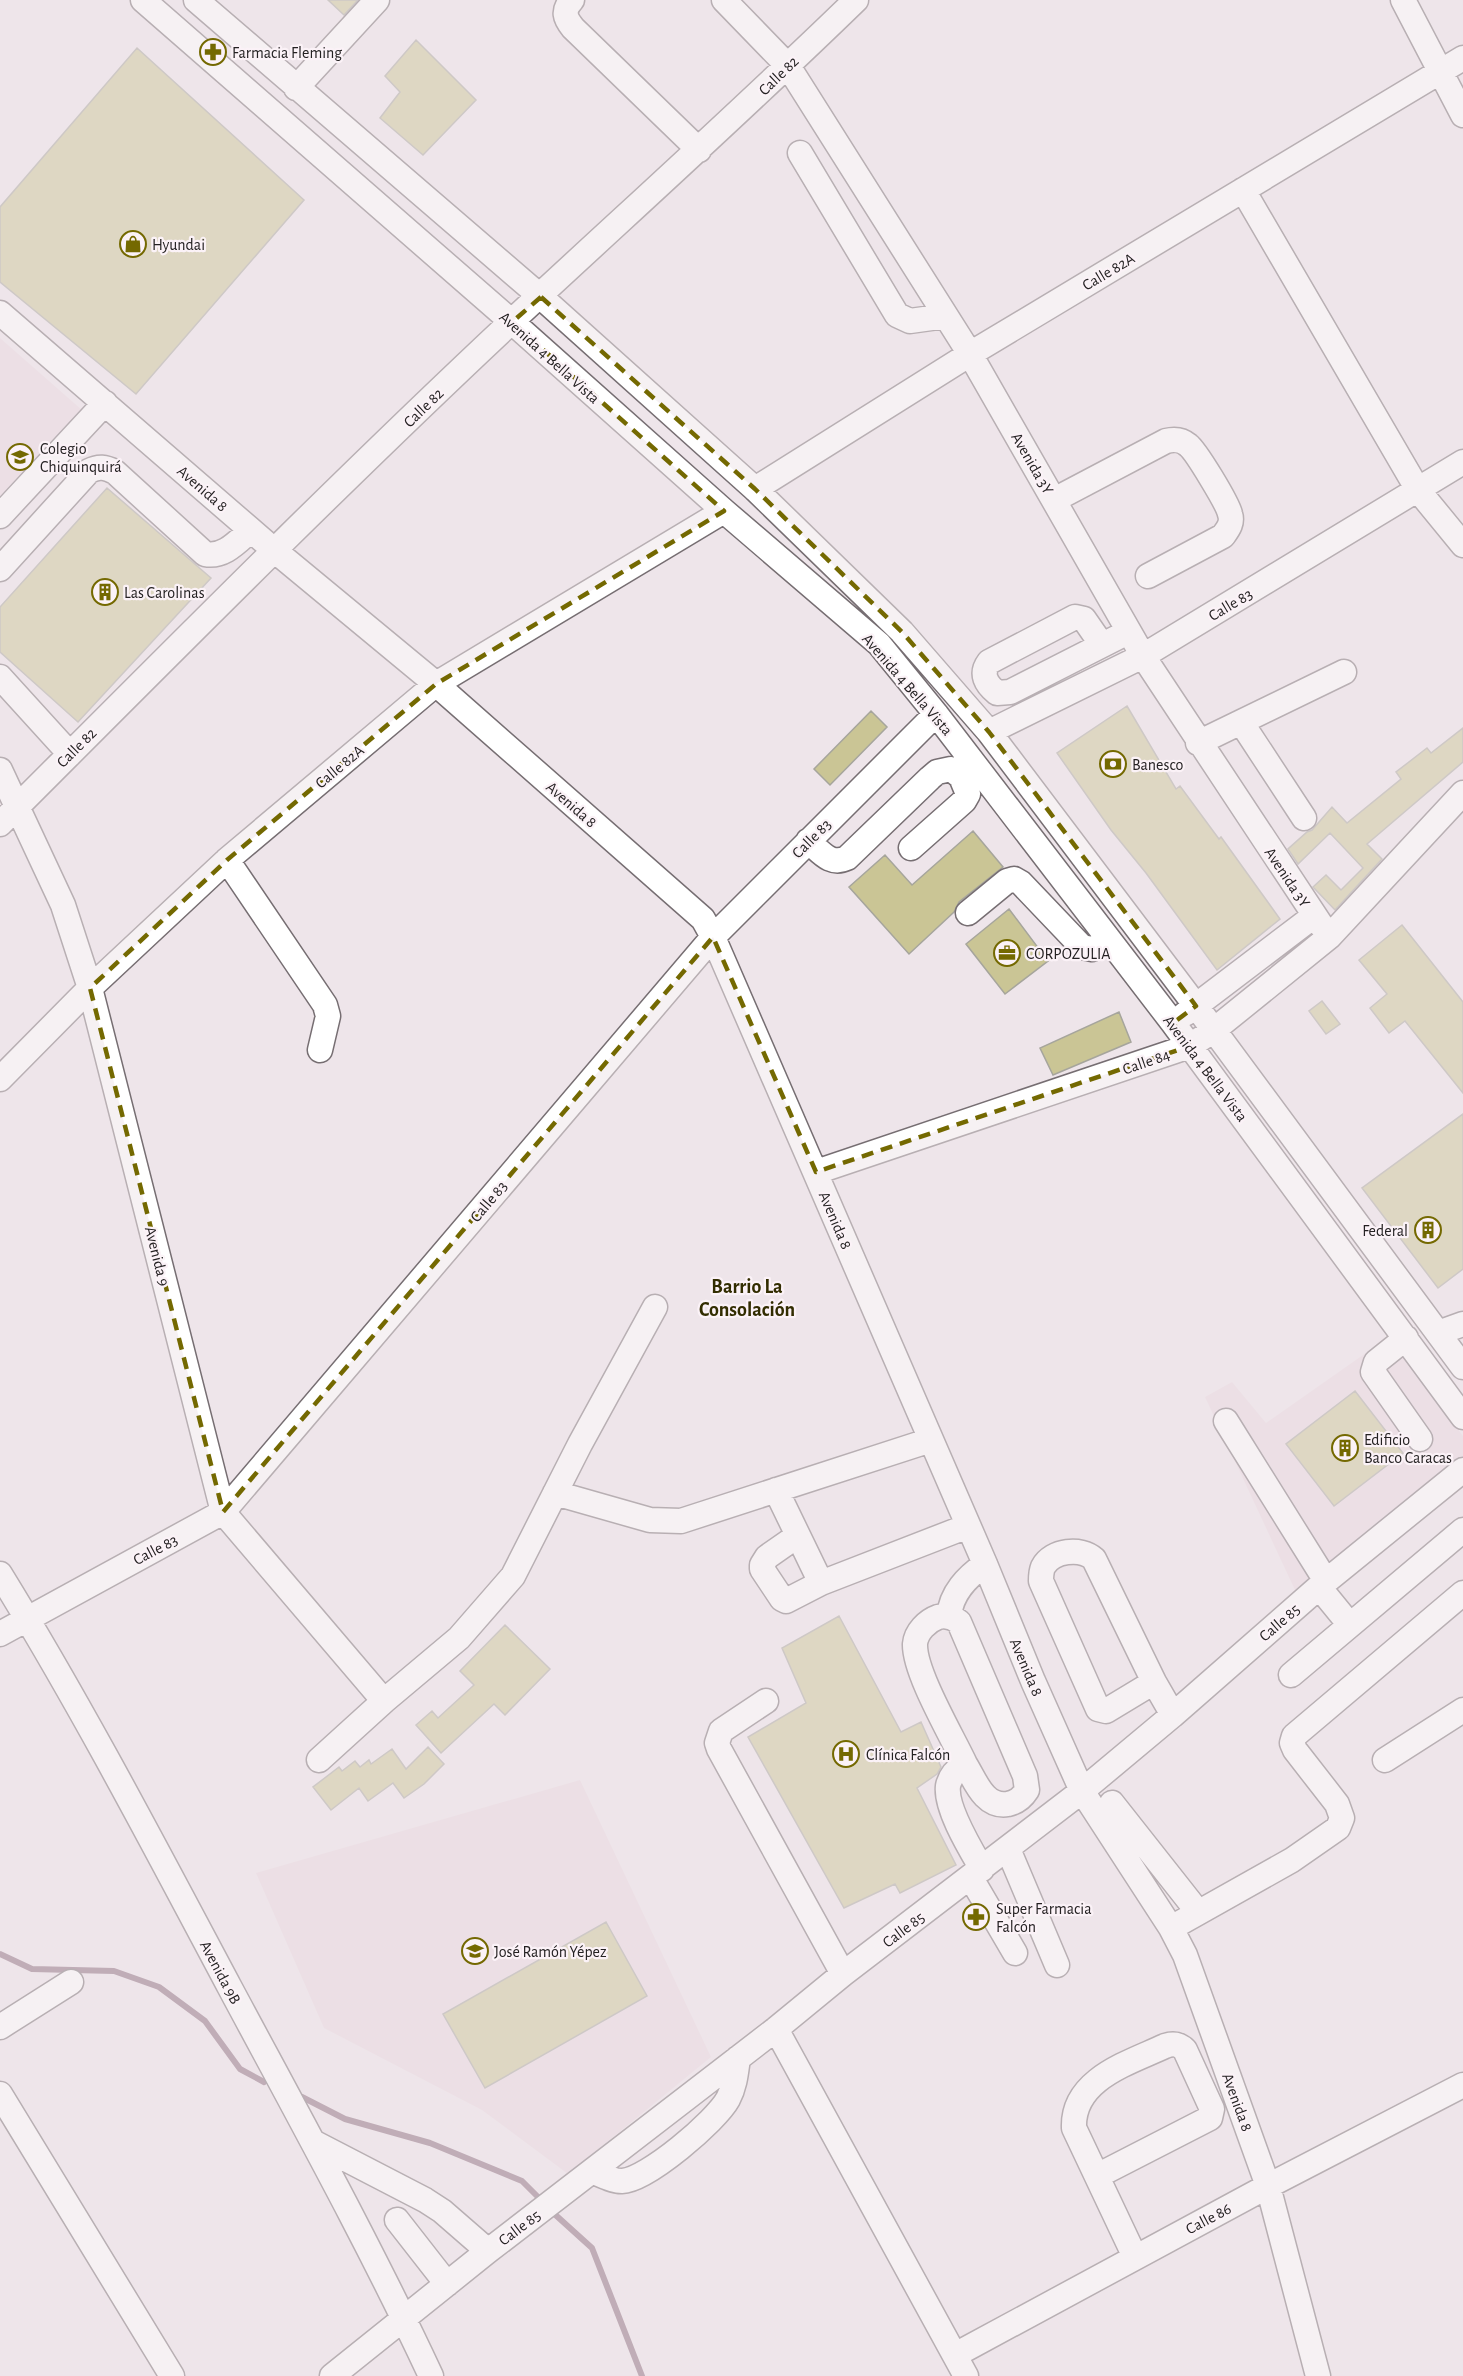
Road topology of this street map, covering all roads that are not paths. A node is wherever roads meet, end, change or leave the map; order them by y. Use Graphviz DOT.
graph roads {
  1 [pos="143,0"];
  2 [pos="196,0"];
  3 [pos="377,0"];
  4 [pos="572,0"];
  5 [pos="724,0"];
  6 [pos="856,0"];
  7 [pos="1403,0"];
  8 [pos="1463,58"];
  9 [pos="788,66"];
  10 [pos="1440,72"];
  11 [pos="296,88"];
  12 [pos="1463,116"];
  13 [pos="699,150"];
  14 [pos="800,153"];
  15 [pos="1243,190"];
  16 [pos="541,297"];
  17 [pos="0,313"];
  18 [pos="946,316"];
  19 [pos="512,322"];
  20 [pos="970,354"];
  21 [pos="105,404"];
  22 [pos="1463,462"];
  23 [pos="755,489"];
  24 [pos="1418,490"];
  25 [pos="1054,500"];
  26 [pos="723,511"];
  27 [pos="0,516"];
  28 [pos="252,530"];
  29 [pos="1463,544"];
  30 [pos="274,550"];
  31 [pos="0,569"];
  32 [pos="1148,576"];
  33 [pos="1128,632"];
  34 [pos="1102,645"];
  35 [pos="1143,656"];
  36 [pos="1344,672"];
  37 [pos="0,678"];
  38 [pos="435,684"];
  39 [pos="936,714"];
  40 [pos="1241,722"];
  41 [pos="989,732"];
  42 [pos="1198,743"];
  43 [pos="70,754"];
  44 [pos="0,770"];
  45 [pos="1463,793"];
  46 [pos="18,806"];
  47 [pos="1304,818"];
  48 [pos="0,824"];
  49 [pos="808,841"];
  50 [pos="911,848"];
  51 [pos="227,860"];
  52 [pos="968,913"];
  53 [pos="1314,916"];
  54 [pos="713,937"];
  55 [pos="1329,937"];
  56 [pos="1110,941"];
  57 [pos="90,988"];
  58 [pos="1196,1006"];
  59 [pos="1173,1023"];
  60 [pos="1214,1030"];
  61 [pos="1190,1046"];
  62 [pos="320,1050"];
  63 [pos="0,1079"];
  64 [pos="816,1172"];
  65 [pos="655,1307"];
  66 [pos="1463,1324"];
  67 [pos="1438,1333"];
  68 [pos="1406,1338"];
  69 [pos="1463,1367"];
  70 [pos="1463,1417"];
  71 [pos="1226,1421"];
  72 [pos="1420,1439"];
  73 [pos="931,1440"];
  74 [pos="1463,1470"];
  75 [pos="776,1490"];
  76 [pos="555,1493"];
  77 [pos="223,1512"];
  78 [pos="968,1526"];
  79 [pos="1463,1530"];
  80 [pos="797,1536"];
  81 [pos="985,1564"];
  82 [pos="0,1574"];
  83 [pos="820,1583"];
  84 [pos="1323,1584"];
  85 [pos="1463,1593"];
  86 [pos="949,1616"];
  87 [pos="27,1618"];
  88 [pos="1350,1625"];
  89 [pos="0,1634"];
  90 [pos="1290,1675"];
  91 [pos="1154,1682"];
  92 [pos="384,1701"];
  93 [pos="766,1701"];
  94 [pos="1463,1710"];
  95 [pos="1173,1715"];
  96 [pos="319,1760"];
  97 [pos="1385,1760"];
  98 [pos="965,1764"];
  99 [pos="1082,1791"];
  100 [pos="1112,1803"];
  101 [pos="1008,1849"];
  102 [pos="976,1873"];
  103 [pos="1198,1912"];
  104 [pos="1171,1928"];
  105 [pos="1015,1953"];
  106 [pos="1057,1965"];
  107 [pos="843,1974"];
  108 [pos="71,1982"];
  109 [pos="0,2027"];
  110 [pos="776,2029"];
  111 [pos="738,2058"];
  112 [pos="1463,2085"];
  113 [pos="0,2094"];
  114 [pos="313,2142"];
  115 [pos="592,2171"];
  116 [pos="1097,2176"];
  117 [pos="1268,2186"];
  118 [pos="425,2200"];
  119 [pos="398,2220"];
  120 [pos="365,2242"];
  121 [pos="488,2251"];
  122 [pos="1135,2257"];
  123 [pos="447,2284"];
  124 [pos="404,2318"];
  125 [pos="955,2355"];
  126 [pos="172,2376"];
  127 [pos="332,2376"];
  128 [pos="430,2376"];
  129 [pos="966,2376"];
  130 [pos="1318,2376"];
  1 -- 19 [label="street, Avenida 4 Bella Vista"];
  2 -- 11 [label="street, Avenida 4 Bella Vista"];
  3 -- 11 [label="street"];
  4 -- 13 [label="street"];
  5 -- 9 [label="street, Avenida 3Y"];
  6 -- 9 [label="street, Calle 82"];
  7 -- 10 [label="street"];
  8 -- 10 [label="street, Calle 82A"];
  9 -- 13 [label="street, Calle 82"];
  9 -- 18 [label="street, Avenida 3Y"];
  10 -- 12 [label="street"];
  10 -- 15 [label="street, Calle 82A"];
  11 -- 16 [label="street, Avenida 4 Bella Vista"];
  13 -- 16 [label="street, Calle 82"];
  14 -- 18 [label="street"];
  15 -- 20 [label="street, Calle 82A"];
  15 -- 24 [label="street"];
  16 -- 19 [label="street, Calle 82"];
  16 -- 23 [label="street, Avenida 4 Bella Vista"];
  17 -- 21 [label="street, Avenida 8"];
  18 -- 20 [label="street, Avenida 3Y"];
  19 -- 26 [label="street, Avenida 4 Bella Vista"];
  19 -- 30 [label="street, Calle 82"];
  20 -- 23 [label="street, Calle 82A"];
  20 -- 25 [label="street, Avenida 3Y"];
  21 -- 27 [label="street"];
  21 -- 28 [label="street, Avenida 8"];
  22 -- 24 [label="street, Calle 83"];
  23 -- 41 [label="street, Avenida 4 Bella Vista"];
  24 -- 29 [label="street"];
  24 -- 35 [label="street, Calle 83"];
  25 -- 32 [label="street"];
  25 -- 33 [label="street, Avenida 3Y"];
  26 -- 38 [label="street, Calle 82A"];
  26 -- 39 [label="street, Avenida 4 Bella Vista"];
  28 -- 30 [label="street, Avenida 8"];
  28 -- 31 [label="street"];
  30 -- 38 [label="street, Avenida 8"];
  30 -- 43 [label="street, Calle 82"];
  33 -- 34 [label="street"];
  33 -- 35 [label="street, Avenida 3Y"];
  35 -- 41 [label="street, Calle 83"];
  35 -- 42 [label="street, Avenida 3Y"];
  36 -- 40 [label="street"];
  37 -- 43 [label="street"];
  38 -- 51 [label="street, Calle 82A"];
  38 -- 54 [label="street, Avenida 8"];
  39 -- 49 [label="street, Calle 83"];
  39 -- 56 [label="street, Avenida 4 Bella Vista"];
  40 -- 42 [label="street"];
  40 -- 47 [label="street"];
  41 -- 58 [label="street, Avenida 4 Bella Vista"];
  42 -- 53 [label="street, Avenida 3Y"];
  43 -- 46 [label="street, Calle 82"];
  44 -- 46 [label="street, Avenida 9"];
  45 -- 55 [label="street, Calle 84"];
  46 -- 48 [label="street, Calle 82"];
  46 -- 57 [label="street, Avenida 9"];
  49 -- 50 [label="street"];
  49 -- 54 [label="street, Calle 83"];
  51 -- 57 [label="street, Calle 82A"];
  51 -- 62 [label="street"];
  52 -- 56 [label="street"];
  53 -- 55 [label="street, Avenida 3Y"];
  53 -- 58 [label="street, Calle 84"];
  54 -- 64 [label="street, Avenida 8"];
  54 -- 77 [label="street, Calle 83"];
  55 -- 60 [label="street, Calle 84"];
  56 -- 59 [label="street, Avenida 4 Bella Vista"];
  57 -- 63 [label="street, Calle 82A"];
  57 -- 77 [label="street, Avenida 9"];
  58 -- 59 [label="street, Calle 84"];
  58 -- 60 [label="street, Avenida 4 Bella Vista"];
  59 -- 61 [label="street, Avenida 4 Bella Vista"];
  60 -- 61 [label="street, Calle 84"];
  60 -- 67 [label="street, Avenida 4 Bella Vista"];
  61 -- 64 [label="street, Calle 84"];
  61 -- 68 [label="street, Avenida 4 Bella Vista"];
  64 -- 73 [label="street, Avenida 8"];
  65 -- 76 [label="street"];
  66 -- 67 [label="street"];
  67 -- 69 [label="street, Avenida 4 Bella Vista"];
  68 -- 70 [label="street, Avenida 4 Bella Vista"];
  68 -- 72 [label="street"];
  71 -- 84 [label="street"];
  73 -- 75 [label="street"];
  73 -- 78 [label="street, Avenida 8"];
  74 -- 84 [label="street, Calle 85"];
  75 -- 76 [label="street"];
  75 -- 80 [label="street"];
  76 -- 92 [label="street"];
  77 -- 87 [label="street, Calle 83"];
  77 -- 92 [label="street, Avenida 9"];
  78 -- 81 [label="street, Avenida 8"];
  78 -- 83 [label="street"];
  79 -- 88 [label="street"];
  80 -- 83 [label="street"];
  80 -- 83 [label="street"];
  81 -- 86 [label="street"];
  81 -- 99 [label="street, Avenida 8"];
  82 -- 87 [label="street, Avenida 9B"];
  84 -- 88 [label="street"];
  84 -- 95 [label="street, Calle 85"];
  85 -- 103 [label="street"];
  86 -- 98 [label="street"];
  86 -- 98 [label="street"];
  87 -- 89 [label="street, Calle 83"];
  87 -- 114 [label="street, Avenida 9B"];
  88 -- 90 [label="street"];
  91 -- 91 [label="street"];
  91 -- 95 [label="street"];
  92 -- 96 [label="street"];
  93 -- 107 [label="street"];
  94 -- 97 [label="street"];
  95 -- 99 [label="street, Calle 85"];
  98 -- 102 [label="street"];
  99 -- 101 [label="street, Calle 85"];
  99 -- 104 [label="street, Avenida 8"];
  100 -- 103 [label="street"];
  101 -- 102 [label="street, Calle 85"];
  101 -- 106 [label="street"];
  102 -- 105 [label="street"];
  102 -- 107 [label="street, Calle 85"];
  103 -- 104 [label="street"];
  104 -- 117 [label="street, Avenida 8"];
  107 -- 110 [label="street, Calle 85"];
  108 -- 109 [label="street"];
  110 -- 111 [label="street, Calle 85"];
  110 -- 125 [label="street"];
  111 -- 115 [label="street, Calle 85"];
  111 -- 115 [label="street"];
  112 -- 117 [label="street, Calle 86"];
  113 -- 126 [label="street"];
  114 -- 118 [label="street"];
  114 -- 120 [label="street, Avenida 9B"];
  115 -- 121 [label="street, Calle 85"];
  116 -- 116 [label="street"];
  116 -- 122 [label="street"];
  117 -- 122 [label="street, Calle 86"];
  117 -- 130 [label="street, Avenida 8"];
  118 -- 119 [label="street"];
  118 -- 121 [label="street"];
  119 -- 120 [label="street"];
  119 -- 123 [label="street"];
  120 -- 124 [label="street, Avenida 9B"];
  121 -- 123 [label="street, Calle 85"];
  122 -- 125 [label="street, Calle 86"];
  123 -- 124 [label="street, Calle 85"];
  124 -- 127 [label="street, Calle 85"];
  124 -- 128 [label="street, Avenida 9B"];
  125 -- 129 [label="street"];
}
